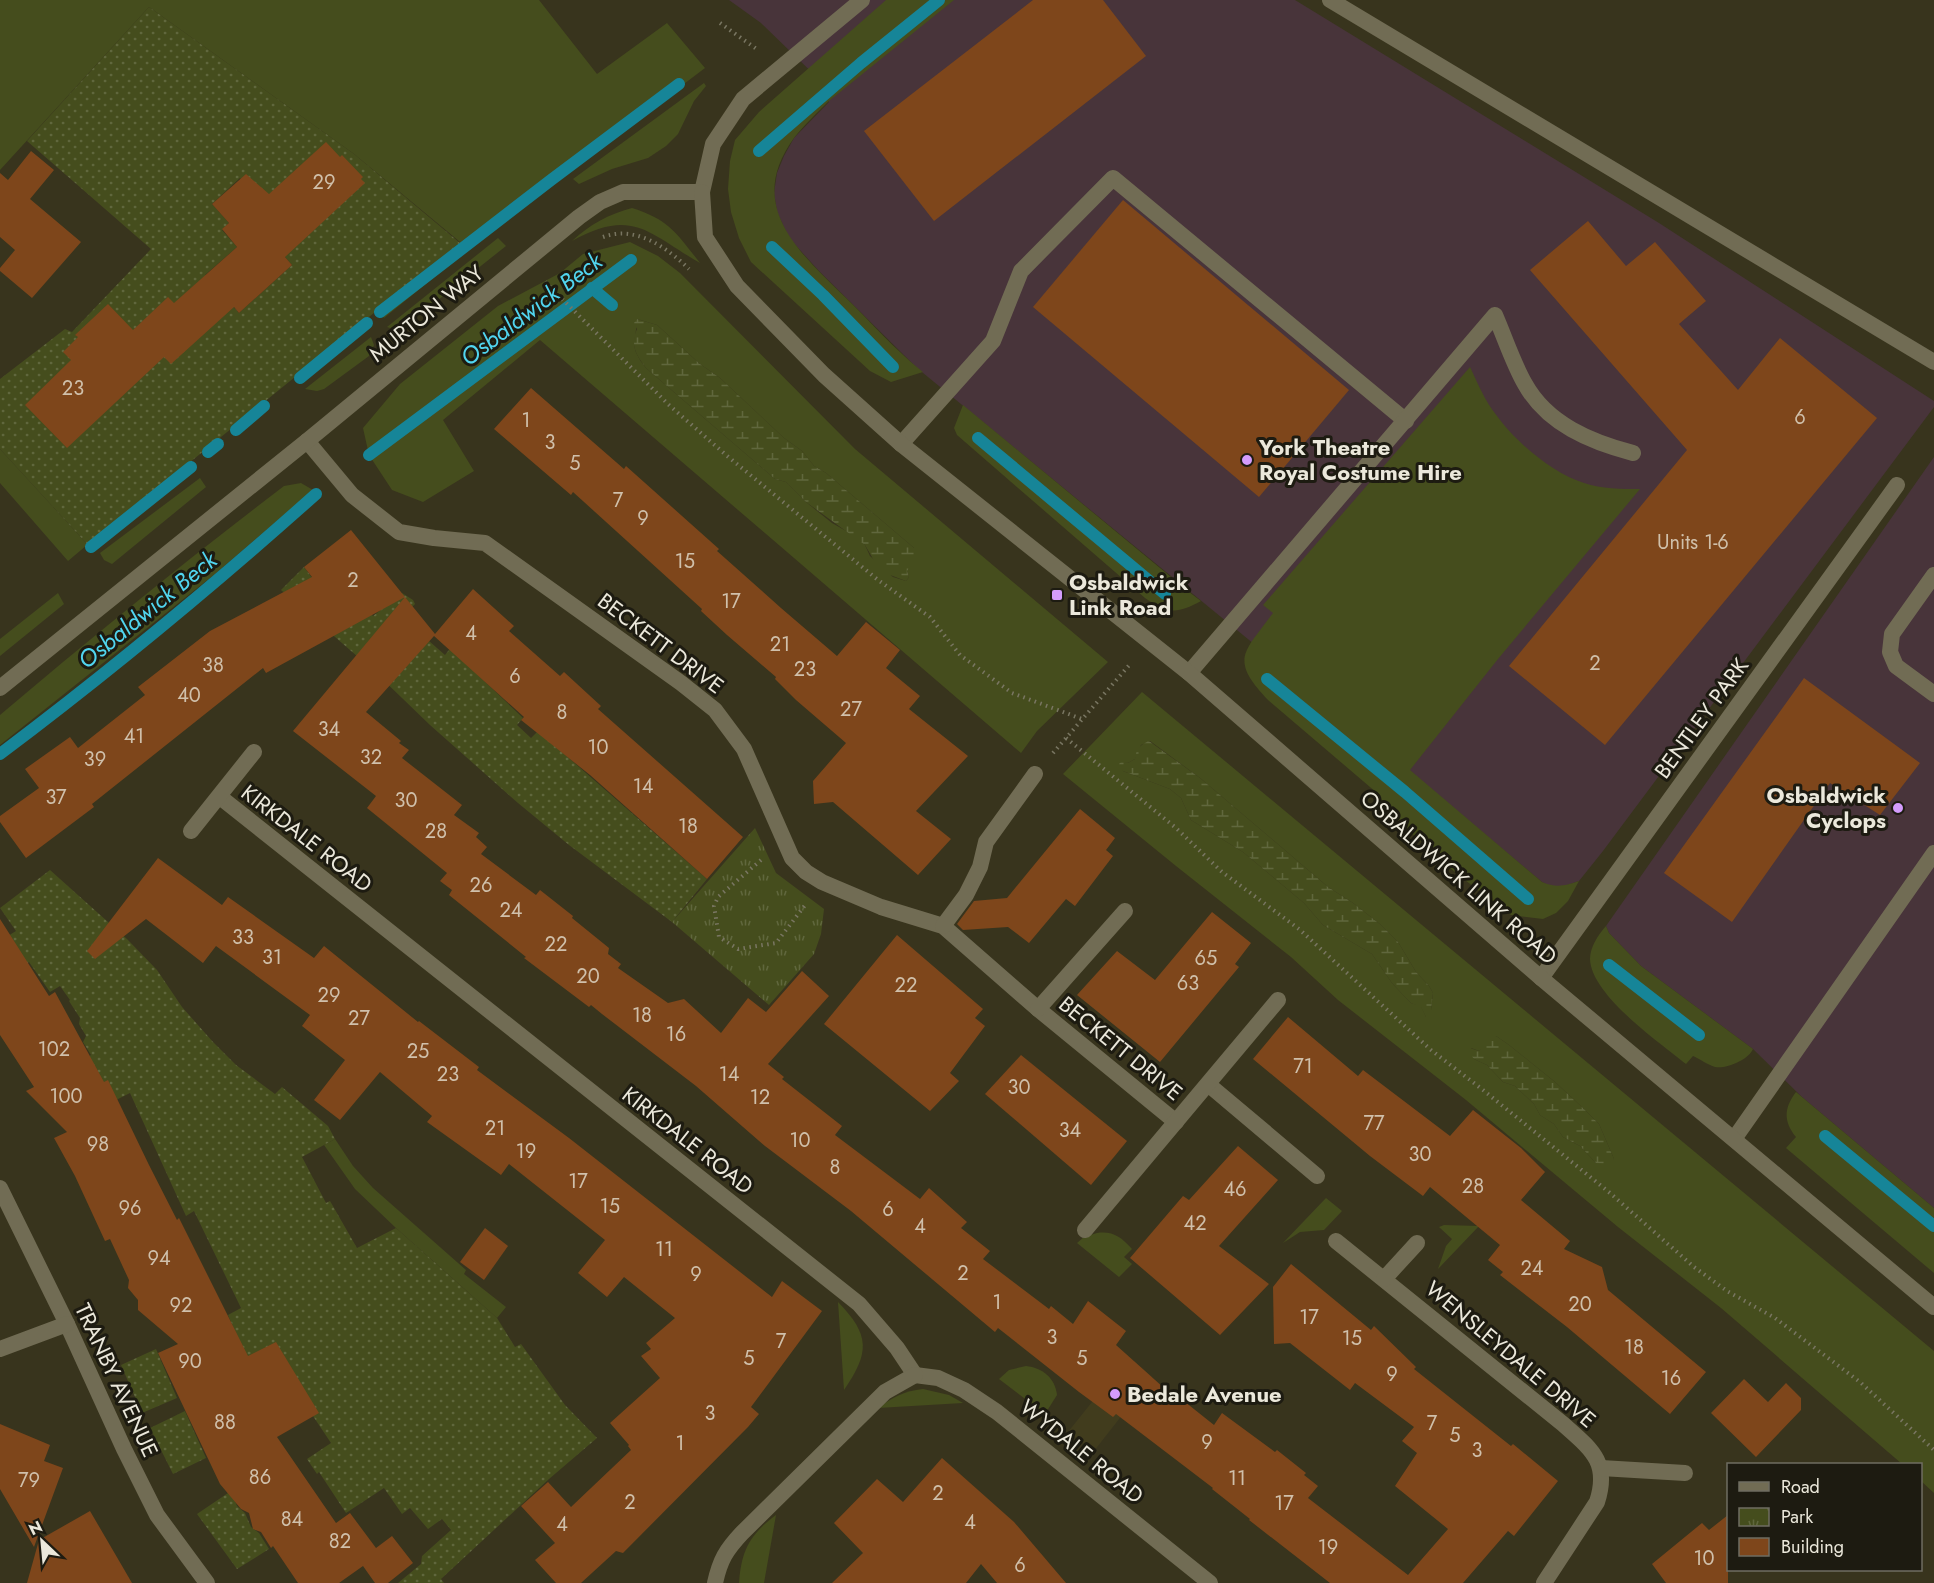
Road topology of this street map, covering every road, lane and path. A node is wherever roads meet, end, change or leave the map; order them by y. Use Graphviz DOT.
graph roads {
  1 [pos="862,0"];
  2 [pos="1330,0"];
  3 [pos="720,23"];
  4 [pos="782,66"];
  5 [pos="702,192"];
  6 [pos="542,279"];
  7 [pos="1934,362"];
  8 [pos="1406,421"];
  9 [pos="307,441"];
  10 [pos="902,444"];
  11 [pos="1633,453"];
  12 [pos="1897,485"];
  13 [pos="1934,575"];
  14 [pos="1149,642"];
  15 [pos="1189,674"];
  16 [pos="0,688"];
  17 [pos="1934,694"];
  18 [pos="1082,719"];
  19 [pos="1066,738"];
  20 [pos="254,752"];
  21 [pos="1035,774"];
  22 [pos="220,797"];
  23 [pos="191,831"];
  24 [pos="786,843"];
  25 [pos="1934,853"];
  26 [pos="822,882"];
  27 [pos="1125,911"];
  28 [pos="943,926"];
  29 [pos="1541,978"];
  30 [pos="1278,1000"];
  31 [pos="1038,1009"];
  32 [pos="1209,1084"];
  33 [pos="1176,1122"];
  34 [pos="1734,1139"];
  35 [pos="1317,1176"];
  36 [pos="0,1188"];
  37 [pos="1085,1230"];
  38 [pos="1336,1241"];
  39 [pos="1417,1243"];
  40 [pos="1384,1279"];
  41 [pos="1934,1306"];
  42 [pos="67,1324"];
  43 [pos="0,1348"];
  44 [pos="915,1375"];
  45 [pos="1934,1450"];
  46 [pos="1601,1468"];
  47 [pos="1685,1473"];
  48 [pos="207,1583"];
  49 [pos="715,1583"];
  50 [pos="1210,1583"];
  51 [pos="1544,1583"];
  1 -- 4 [label="street"];
  2 -- 7 [label="street"];
  3 -- 4 [label="path"];
  4 -- 5 [label="street"];
  5 -- 9 [label="street, MURTON WAY"];
  5 -- 10 [label="street, OSBALDWICK LINK ROAD"];
  6 -- 18 [label="path"];
  8 -- 10 [label="street"];
  8 -- 11 [label="street"];
  8 -- 15 [label="street"];
  9 -- 16 [label="street, MURTON WAY"];
  9 -- 24 [label="street, BECKETT DRIVE"];
  10 -- 14 [label="street, OSBALDWICK LINK ROAD"];
  12 -- 29 [label="street, BENTLEY PARK"];
  13 -- 17 [label="street"];
  14 -- 15 [label="street, OSBALDWICK LINK ROAD"];
  14 -- 18 [label="path"];
  15 -- 29 [label="street, OSBALDWICK LINK ROAD"];
  18 -- 19 [label="path"];
  19 -- 21 [label="path"];
  19 -- 45 [label="path"];
  20 -- 22 [label="street, KIRKDALE ROAD"];
  21 -- 28 [label="street"];
  22 -- 23 [label="street, KIRKDALE ROAD"];
  22 -- 44 [label="street, KIRKDALE ROAD"];
  24 -- 26 [label="street, BECKETT DRIVE"];
  24 -- 26 [label="path"];
  25 -- 34 [label="street"];
  26 -- 28 [label="street, BECKETT DRIVE"];
  27 -- 31 [label="street, BECKETT DRIVE"];
  28 -- 31 [label="street, BECKETT DRIVE"];
  29 -- 34 [label="street, OSBALDWICK LINK ROAD"];
  30 -- 32 [label="street, BECKETT DRIVE"];
  31 -- 33 [label="street, BECKETT DRIVE"];
  32 -- 33 [label="street, BECKETT DRIVE"];
  32 -- 35 [label="street"];
  33 -- 37 [label="street, BECKETT DRIVE"];
  34 -- 41 [label="street, OSBALDWICK LINK ROAD"];
  36 -- 42 [label="street, TRANBY AVENUE"];
  38 -- 40 [label="street, WENSLEYDALE DRIVE"];
  39 -- 40 [label="street"];
  40 -- 46 [label="street, WENSLEYDALE DRIVE"];
  42 -- 43 [label="street"];
  42 -- 48 [label="street, TRANBY AVENUE"];
  44 -- 49 [label="street"];
  44 -- 50 [label="street, WYDALE ROAD"];
  46 -- 47 [label="street"];
  46 -- 51 [label="street"];
}
